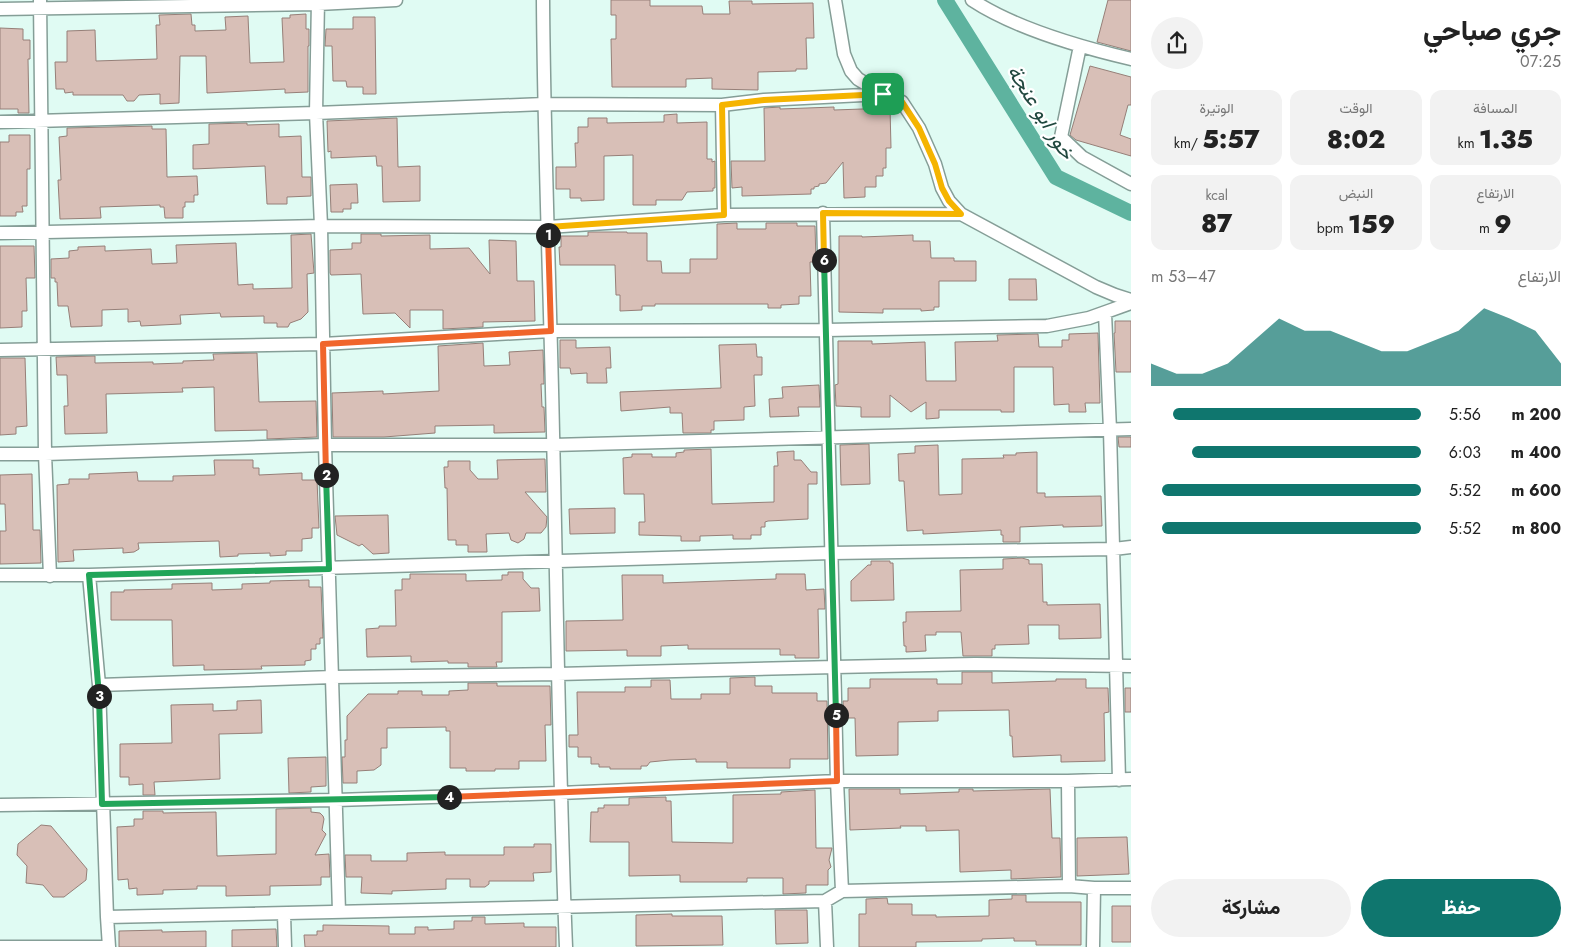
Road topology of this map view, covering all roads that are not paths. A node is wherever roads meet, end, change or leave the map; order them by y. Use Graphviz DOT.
graph roads {
  1 [pos="396,0"];
  2 [pos="543,0"];
  3 [pos="835,0"];
  4 [pos="972,0"];
  5 [pos="318,2"];
  6 [pos="40,4"];
  7 [pos="0,9"];
  8 [pos="1080,46"];
  9 [pos="1131,59"];
  10 [pos="883,94"];
  11 [pos="544,104"];
  12 [pos="722,105"];
  13 [pos="316,113"];
  14 [pos="41,121"];
  15 [pos="0,122"];
  16 [pos="1131,184"];
  17 [pos="823,213"];
  18 [pos="961,214"];
  19 [pos="724,215"];
  20 [pos="321,226"];
  21 [pos="548,227"];
  22 [pos="43,232"];
  23 [pos="0,233"];
  24 [pos="1131,301"];
  25 [pos="1105,312"];
  26 [pos="826,330"];
  27 [pos="551,331"];
  28 [pos="323,344"];
  29 [pos="0,350"];
  30 [pos="44,350"];
  31 [pos="1131,429"];
  32 [pos="1110,430"];
  33 [pos="829,437"];
  34 [pos="325,445"];
  35 [pos="553,445"];
  36 [pos="0,454"];
  37 [pos="45,454"];
  38 [pos="1131,547"];
  39 [pos="1114,549"];
  40 [pos="832,553"];
  41 [pos="556,562"];
  42 [pos="329,569"];
  43 [pos="0,575"];
  44 [pos="89,575"];
  45 [pos="50,576"];
  46 [pos="835,666"];
  47 [pos="1116,666"];
  48 [pos="1131,666"];
  49 [pos="558,674"];
  50 [pos="333,677"];
  51 [pos="99,685"];
  52 [pos="1125,779"];
  53 [pos="837,781"];
  54 [pos="1068,781"];
  55 [pos="560,793"];
  56 [pos="336,800"];
  57 [pos="102,804"];
  58 [pos="0,805"];
  59 [pos="1069,886"];
  60 [pos="1094,888"];
  61 [pos="1131,888"];
  62 [pos="842,891"];
  63 [pos="825,901"];
  64 [pos="564,908"];
  65 [pos="339,912"];
  66 [pos="284,914"];
  67 [pos="107,917"];
  68 [pos="0,947"];
  69 [pos="108,947"];
  70 [pos="285,947"];
  71 [pos="566,947"];
  72 [pos="827,947"];
  73 [pos="1093,947"];
  1 -- 5 [label="street"];
  2 -- 11 [label="street"];
  3 -- 10 [label="street"];
  4 -- 8 [label="street"];
  5 -- 6 [label="street"];
  5 -- 13 [label="street"];
  6 -- 7 [label="street"];
  6 -- 14 [label="street"];
  8 -- 9 [label="street"];
  8 -- 16 [label="street"];
  10 -- 12 [label="street"];
  10 -- 18 [label="street"];
  11 -- 12 [label="street"];
  11 -- 13 [label="street"];
  11 -- 21 [label="street"];
  12 -- 19 [label="street"];
  13 -- 14 [label="street"];
  13 -- 20 [label="street"];
  14 -- 15 [label="street"];
  14 -- 22 [label="street"];
  17 -- 18 [label="street"];
  17 -- 19 [label="street"];
  17 -- 26 [label="street"];
  18 -- 24 [label="street"];
  19 -- 21 [label="street"];
  20 -- 21 [label="street"];
  20 -- 22 [label="street"];
  20 -- 28 [label="street"];
  21 -- 27 [label="street"];
  22 -- 23 [label="street"];
  22 -- 30 [label="street"];
  24 -- 25 [label="street"];
  25 -- 26 [label="street"];
  25 -- 32 [label="street"];
  26 -- 27 [label="street"];
  26 -- 33 [label="street"];
  27 -- 28 [label="street"];
  27 -- 35 [label="street"];
  28 -- 30 [label="street"];
  28 -- 34 [label="street"];
  29 -- 30 [label="street"];
  30 -- 37 [label="street"];
  31 -- 32 [label="street"];
  32 -- 33 [label="street"];
  32 -- 39 [label="street"];
  33 -- 35 [label="street"];
  33 -- 40 [label="street"];
  34 -- 35 [label="street"];
  34 -- 37 [label="street"];
  34 -- 42 [label="street"];
  35 -- 41 [label="street"];
  36 -- 37 [label="street"];
  37 -- 45 [label="street"];
  38 -- 39 [label="street"];
  39 -- 40 [label="street"];
  39 -- 47 [label="street"];
  40 -- 41 [label="street"];
  40 -- 46 [label="street"];
  41 -- 42 [label="street"];
  41 -- 49 [label="street"];
  42 -- 44 [label="street"];
  42 -- 50 [label="street"];
  43 -- 45 [label="street"];
  44 -- 45 [label="street"];
  44 -- 51 [label="street"];
  46 -- 47 [label="street"];
  46 -- 49 [label="street"];
  46 -- 53 [label="street"];
  47 -- 48 [label="street"];
  47 -- 52 [label="street"];
  49 -- 50 [label="street"];
  49 -- 55 [label="street"];
  50 -- 51 [label="street"];
  50 -- 56 [label="street"];
  51 -- 57 [label="street"];
  52 -- 54 [label="street"];
  53 -- 54 [label="street"];
  53 -- 55 [label="street"];
  53 -- 62 [label="street"];
  54 -- 59 [label="street"];
  55 -- 56 [label="street"];
  55 -- 64 [label="street"];
  56 -- 57 [label="street"];
  56 -- 65 [label="street"];
  57 -- 58 [label="street"];
  57 -- 67 [label="street"];
  59 -- 60 [label="street"];
  59 -- 62 [label="street"];
  60 -- 61 [label="street"];
  60 -- 73 [label="street"];
  62 -- 63 [label="street"];
  63 -- 64 [label="street"];
  63 -- 72 [label="street"];
  64 -- 65 [label="street"];
  64 -- 71 [label="street"];
  65 -- 66 [label="street"];
  66 -- 67 [label="street"];
  66 -- 70 [label="street"];
  67 -- 69 [label="street"];
  68 -- 69 [label="street"];
}
